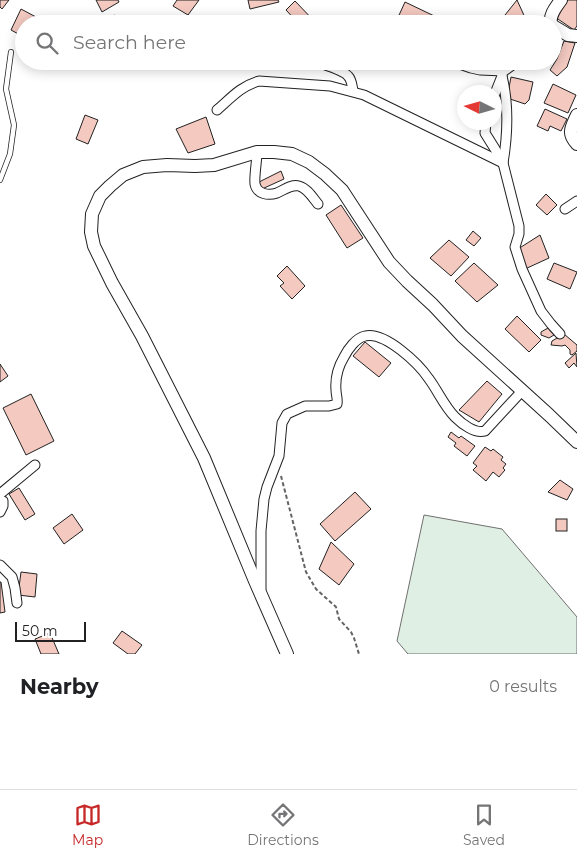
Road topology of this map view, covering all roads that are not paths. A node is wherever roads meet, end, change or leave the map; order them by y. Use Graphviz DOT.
graph roads {
  1 [pos="562,31"];
  2 [pos="577,36"];
  3 [pos="11,52"];
  4 [pos="337,70"];
  5 [pos="480,70"];
  6 [pos="507,70"];
  7 [pos="503,73"];
  8 [pos="498,85"];
  9 [pos="353,91"];
  10 [pos="217,110"];
  11 [pos="577,115"];
  12 [pos="485,130"];
  13 [pos="577,144"];
  14 [pos="257,152"];
  15 [pos="502,163"];
  16 [pos="0,180"];
  17 [pos="577,201"];
  18 [pos="318,204"];
  19 [pos="565,209"];
  20 [pos="560,334"];
  21 [pos="522,391"];
  22 [pos="577,442"];
  23 [pos="35,466"];
  24 [pos="0,494"];
  25 [pos="0,500"];
  26 [pos="0,512"];
  27 [pos="0,565"];
  28 [pos="260,593"];
  29 [pos="17,603"];
  30 [pos="287,654"];
  1 -- 2 [label="street"];
  3 -- 16 [label="lane"];
  4 -- 9 [label="street"];
  5 -- 7 [label="street"];
  6 -- 7 [label="street"];
  7 -- 8 [label="street"];
  7 -- 15 [label="street"];
  9 -- 10 [label="street"];
  9 -- 15 [label="street"];
  11 -- 13 [label="street"];
  12 -- 15 [label="street"];
  14 -- 18 [label="street"];
  14 -- 21 [label="street"];
  14 -- 28 [label="street"];
  15 -- 20 [label="street"];
  17 -- 19 [label="street"];
  21 -- 22 [label="street"];
  21 -- 28 [label="street"];
  23 -- 24 [label="street"];
  25 -- 26 [label="street"];
  27 -- 29 [label="street"];
  28 -- 30 [label="street"];
}
